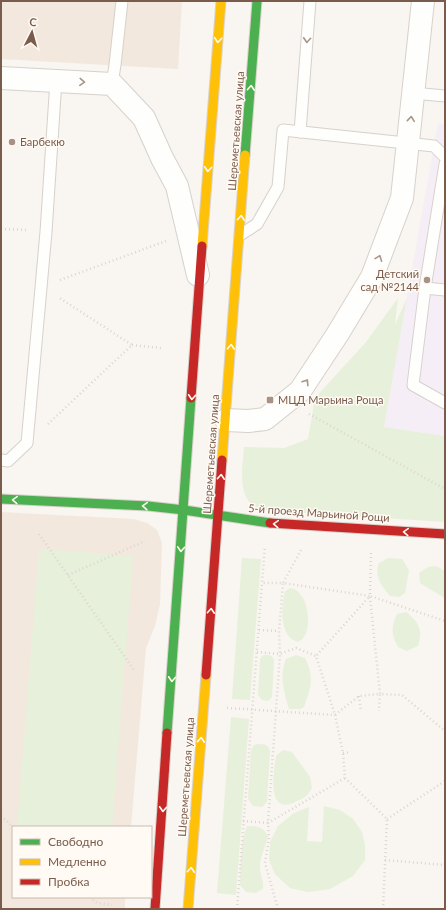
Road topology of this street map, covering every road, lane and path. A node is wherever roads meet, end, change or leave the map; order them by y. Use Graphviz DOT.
graph roads {
  1 [pos="122,1"];
  2 [pos="221,1"];
  3 [pos="257,1"];
  4 [pos="310,1"];
  5 [pos="423,1"];
  6 [pos="1,78"];
  7 [pos="56,80"];
  8 [pos="112,84"];
  9 [pos="414,93"];
  10 [pos="445,96"];
  11 [pos="300,132"];
  12 [pos="408,144"];
  13 [pos="445,157"];
  14 [pos="445,164"];
  15 [pos="1,229"];
  16 [pos="46,232"];
  17 [pos="240,235"];
  18 [pos="172,239"];
  19 [pos="200,280"];
  20 [pos="42,286"];
  21 [pos="425,288"];
  22 [pos="445,290"];
  23 [pos="132,345"];
  24 [pos="161,348"];
  25 [pos="445,404"];
  26 [pos="306,412"];
  27 [pos="226,420"];
  28 [pos="27,444"];
  29 [pos="1,460"];
  30 [pos="445,489"];
  31 [pos="1,499"];
  32 [pos="184,510"];
  33 [pos="218,516"];
  34 [pos="39,534"];
  35 [pos="445,534"];
  36 [pos="145,540"];
  37 [pos="266,541"];
  38 [pos="304,544"];
  39 [pos="372,548"];
  40 [pos="68,575"];
  41 [pos="262,583"];
  42 [pos="283,583"];
  43 [pos="370,596"];
  44 [pos="445,621"];
  45 [pos="259,630"];
  46 [pos="279,631"];
  47 [pos="257,652"];
  48 [pos="280,654"];
  49 [pos="316,656"];
  50 [pos="134,670"];
  51 [pos="380,694"];
  52 [pos="359,696"];
  53 [pos="227,708"];
  54 [pos="252,709"];
  55 [pos="276,711"];
  56 [pos="379,711"];
  57 [pos="361,712"];
  58 [pos="335,715"];
  59 [pos="445,731"];
  60 [pos="351,752"];
  61 [pos="343,753"];
  62 [pos="345,778"];
  63 [pos="445,781"];
  64 [pos="1,816"];
  65 [pos="387,819"];
  66 [pos="243,821"];
  67 [pos="268,823"];
  68 [pos="13,826"];
  69 [pos="385,860"];
  70 [pos="445,865"];
  71 [pos="91,898"];
  72 [pos="112,905"];
  73 [pos="156,909"];
  74 [pos="188,909"];
  75 [pos="237,909"];
  76 [pos="278,909"];
  77 [pos="383,909"];
  1 -- 8 [label="lane"];
  2 -- 19 [label="main road, Шереметьевская улица, one-way"];
  17 -- 3 [label="main road, Шереметьевская улица, one-way"];
  4 -- 11 [label="lane, one-way"];
  5 -- 9 [label="street"];
  6 -- 7 [label="street"];
  7 -- 8 [label="street, one-way"];
  7 -- 16 [label="lane"];
  8 -- 19 [label="street"];
  9 -- 10 [label="lane"];
  12 -- 9 [label="street, one-way"];
  11 -- 12 [label="lane"];
  11 -- 17 [label="lane"];
  12 -- 13 [label="lane"];
  27 -- 12 [label="street, one-way"];
  14 -- 21 [label="lane"];
  15 -- 16 [label="path"];
  16 -- 20 [label="lane"];
  27 -- 17 [label="main road, Шереметьевская улица, one-way"];
  18 -- 20 [label="path"];
  19 -- 32 [label="main road, Шереметьевская улица, one-way"];
  20 -- 23 [label="path"];
  20 -- 28 [label="lane"];
  21 -- 22 [label="lane"];
  21 -- 25 [label="lane"];
  23 -- 24 [label="path"];
  23 -- 28 [label="path"];
  26 -- 30 [label="path"];
  33 -- 27 [label="main road, Шереметьевская улица, one-way"];
  28 -- 29 [label="lane"];
  32 -- 31 [label="main road, 5-й проезд Марьиной Рощи, one-way"];
  32 -- 33 [label="main road, 5-й проезд Марьиной Рощи"];
  32 -- 73 [label="main road, Шереметьевская улица, one-way"];
  35 -- 33 [label="main road, 5-й проезд Марьиной Рощи, one-way"];
  74 -- 33 [label="main road, Шереметьевская улица, one-way"];
  34 -- 40 [label="path"];
  36 -- 40 [label="path"];
  37 -- 41 [label="path"];
  38 -- 42 [label="path"];
  39 -- 43 [label="path"];
  40 -- 50 [label="path"];
  41 -- 42 [label="path"];
  41 -- 45 [label="path"];
  42 -- 43 [label="path"];
  42 -- 46 [label="path"];
  43 -- 44 [label="path"];
  43 -- 49 [label="path"];
  43 -- 51 [label="path"];
  45 -- 46 [label="path"];
  45 -- 47 [label="path"];
  46 -- 48 [label="path"];
  47 -- 48 [label="path"];
  47 -- 54 [label="path"];
  48 -- 49 [label="path"];
  48 -- 55 [label="path"];
  49 -- 58 [label="path"];
  51 -- 52 [label="path"];
  51 -- 56 [label="path"];
  51 -- 59 [label="path"];
  52 -- 57 [label="path"];
  52 -- 58 [label="path"];
  53 -- 54 [label="path"];
  54 -- 55 [label="path"];
  54 -- 66 [label="path"];
  55 -- 58 [label="path"];
  55 -- 67 [label="path"];
  58 -- 61 [label="path"];
  60 -- 61 [label="path"];
  61 -- 62 [label="path"];
  62 -- 65 [label="path"];
  62 -- 67 [label="path"];
  63 -- 65 [label="path"];
  64 -- 68 [label="path"];
  65 -- 69 [label="path"];
  66 -- 67 [label="path"];
  66 -- 75 [label="path"];
  67 -- 76 [label="path"];
  69 -- 70 [label="path"];
  69 -- 77 [label="path"];
  71 -- 72 [label="path"];
}
